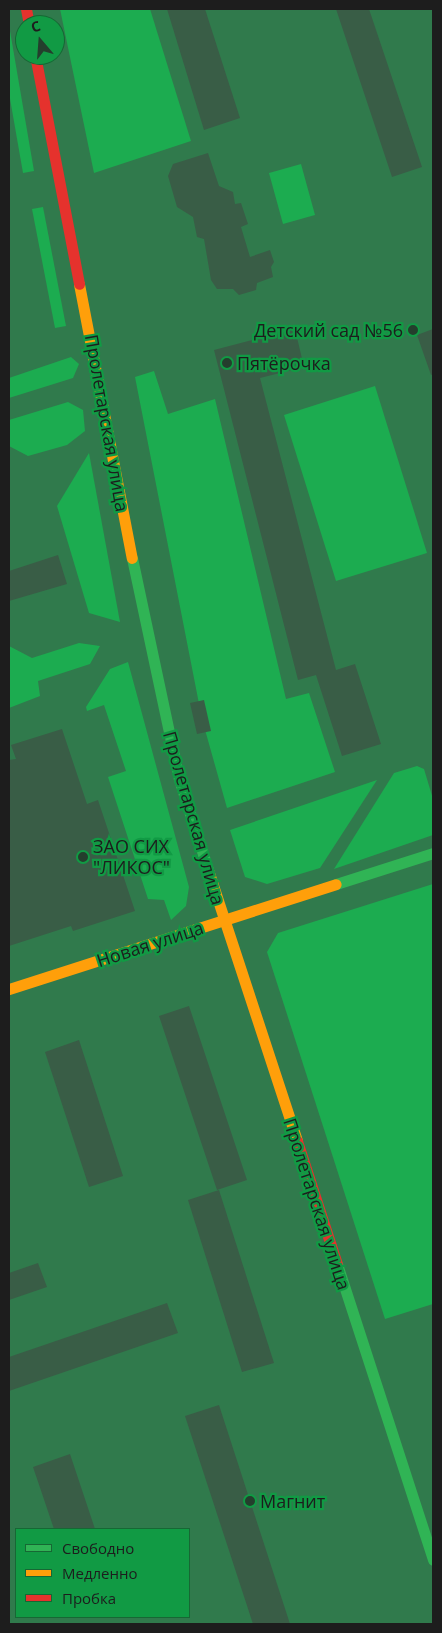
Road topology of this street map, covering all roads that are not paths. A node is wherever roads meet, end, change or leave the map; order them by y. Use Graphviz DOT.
graph roads {
  1 [pos="38,65"];
  2 [pos="433,853"];
  3 [pos="224,920"];
  4 [pos="9,989"];
  5 [pos="433,1560"];
  1 -- 3 [label="main road, Пролетарская улица"];
  2 -- 3 [label="main road, Новая улица"];
  3 -- 4 [label="main road, Новая улица"];
  3 -- 5 [label="main road, Пролетарская улица"];
}
